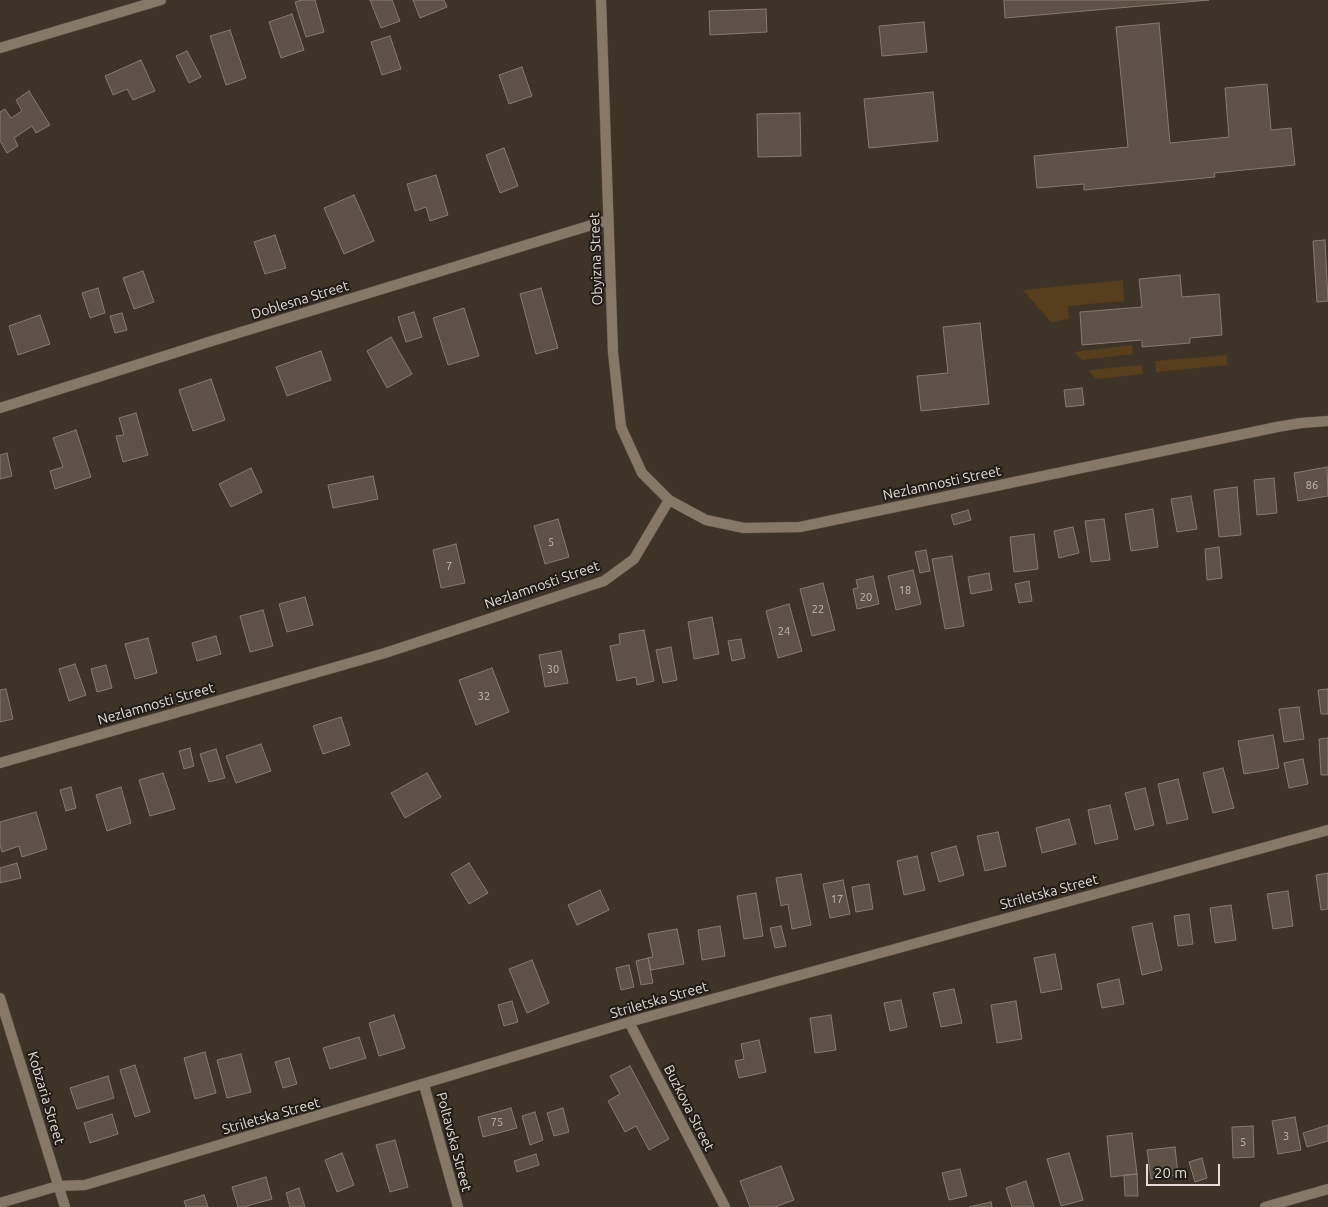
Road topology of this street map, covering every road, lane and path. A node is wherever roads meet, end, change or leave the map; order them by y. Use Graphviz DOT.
graph roads {
  1 [pos="161,0"];
  2 [pos="601,0"];
  3 [pos="0,48"];
  4 [pos="608,220"];
  5 [pos="0,408"];
  6 [pos="1328,421"];
  7 [pos="669,500"];
  8 [pos="0,763"];
  9 [pos="1328,830"];
  10 [pos="0,998"];
  11 [pos="630,1022"];
  12 [pos="424,1085"];
  13 [pos="58,1186"];
  14 [pos="1328,1189"];
  15 [pos="0,1203"];
  16 [pos="66,1207"];
  17 [pos="458,1207"];
  18 [pos="725,1207"];
  19 [pos="1265,1207"];
  1 -- 3 [label="street"];
  2 -- 4 [label="street, Obyizna Street"];
  4 -- 5 [label="street, Doblesna Street"];
  4 -- 7 [label="street, Obyizna Street"];
  6 -- 7 [label="street, Nezlamnosti Street"];
  7 -- 8 [label="street, Nezlamnosti Street"];
  9 -- 11 [label="street, Striletska Street"];
  10 -- 13 [label="street, Kobzaria Street"];
  11 -- 12 [label="street, Striletska Street"];
  11 -- 18 [label="street, Buzkova Street"];
  12 -- 13 [label="street, Striletska Street"];
  12 -- 17 [label="street, Poltavska Street"];
  13 -- 15 [label="street, Striletska Street"];
  13 -- 16 [label="street, Kobzaria Street"];
  14 -- 19 [label="street"];
}
